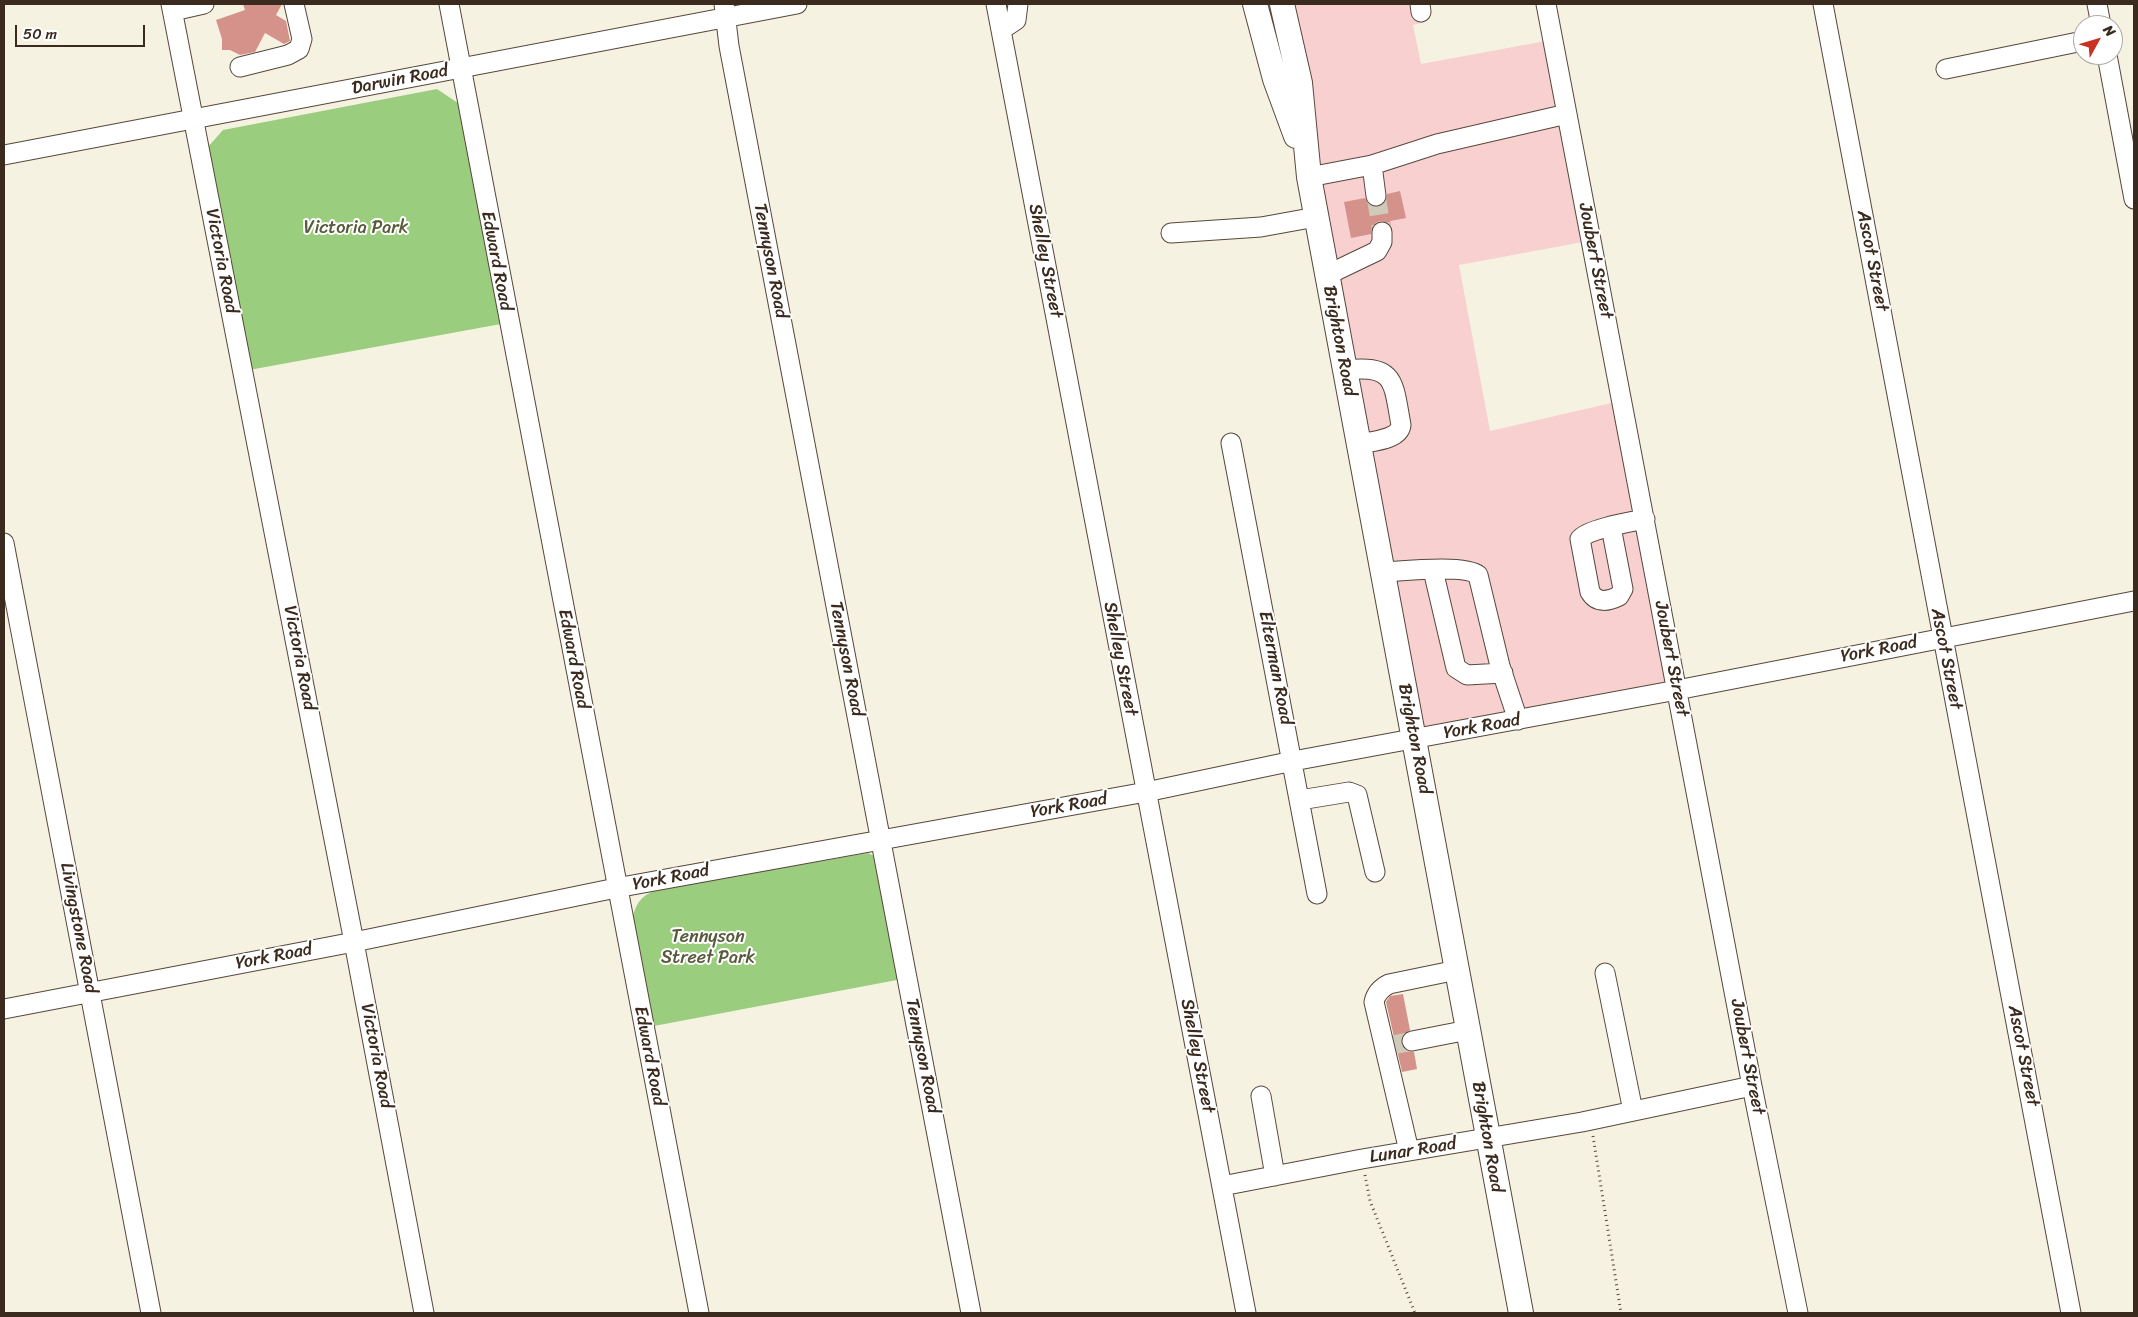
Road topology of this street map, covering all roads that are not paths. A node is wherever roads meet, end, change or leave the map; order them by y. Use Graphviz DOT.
graph roads {
  1 [pos="204,4"];
  2 [pos="294,4"];
  3 [pos="449,4"];
  4 [pos="797,4"];
  5 [pos="996,4"];
  6 [pos="1018,4"];
  7 [pos="1255,4"];
  8 [pos="1282,4"];
  9 [pos="1546,4"];
  10 [pos="1823,4"];
  11 [pos="172,7"];
  12 [pos="725,10"];
  13 [pos="1001,30"];
  14 [pos="2073,43"];
  15 [pos="2109,65"];
  16 [pos="240,67"];
  17 [pos="460,68"];
  18 [pos="1946,69"];
  19 [pos="1568,114"];
  20 [pos="193,119"];
  21 [pos="4,155"];
  22 [pos="1372,166"];
  23 [pos="1308,171"];
  24 [pos="1376,196"];
  25 [pos="2134,199"];
  26 [pos="1316,217"];
  27 [pos="1382,232"];
  28 [pos="1170,233"];
  29 [pos="1327,275"];
  30 [pos="1345,370"];
  31 [pos="1231,443"];
  32 [pos="1359,444"];
  33 [pos="1645,519"];
  34 [pos="1611,527"];
  35 [pos="4,543"];
  36 [pos="1433,570"];
  37 [pos="1383,572"];
  38 [pos="2134,601"];
  39 [pos="1942,637"];
  40 [pos="1503,673"];
  41 [pos="1677,690"];
  42 [pos="1518,720"];
  43 [pos="1414,739"];
  44 [pos="1293,761"];
  45 [pos="1146,792"];
  46 [pos="1300,800"];
  47 [pos="881,839"];
  48 [pos="1375,872"];
  49 [pos="616,888"];
  50 [pos="1317,894"];
  51 [pos="354,942"];
  52 [pos="1457,970"];
  53 [pos="1605,973"];
  54 [pos="90,992"];
  55 [pos="4,1008"];
  56 [pos="1468,1030"];
  57 [pos="1412,1041"];
  58 [pos="1752,1086"];
  59 [pos="1261,1096"];
  60 [pos="1633,1111"];
  61 [pos="1487,1140"];
  62 [pos="1409,1151"];
  63 [pos="1275,1176"];
  64 [pos="1222,1186"];
  65 [pos="151,1313"];
  66 [pos="424,1313"];
  67 [pos="698,1313"];
  68 [pos="971,1313"];
  69 [pos="1246,1313"];
  70 [pos="1521,1313"];
  71 [pos="1798,1313"];
  72 [pos="2071,1313"];
  1 -- 11 [label="street"];
  2 -- 16 [label="street"];
  3 -- 17 [label="street, Edward Road"];
  4 -- 12 [label="street, Darwin Road"];
  5 -- 13 [label="street, Shelley Street"];
  6 -- 13 [label="street"];
  7 -- 23 [label="main road, Brighton Road"];
  8 -- 23 [label="main road, Brighton Road"];
  9 -- 19 [label="street, Joubert Street"];
  10 -- 39 [label="street, Ascot Street"];
  11 -- 20 [label="street, Victoria Road"];
  12 -- 17 [label="street, Darwin Road"];
  12 -- 47 [label="street, Tennyson Road"];
  13 -- 45 [label="street, Shelley Street"];
  14 -- 18 [label="street"];
  15 -- 25 [label="street"];
  17 -- 20 [label="street, Darwin Road"];
  17 -- 49 [label="street, Edward Road"];
  19 -- 22 [label="street"];
  19 -- 33 [label="street, Joubert Street"];
  20 -- 21 [label="street, Darwin Road"];
  20 -- 51 [label="street, Victoria Road"];
  22 -- 23 [label="street"];
  22 -- 24 [label="street"];
  23 -- 26 [label="main road, Brighton Road"];
  26 -- 28 [label="street"];
  26 -- 29 [label="main road, Brighton Road"];
  27 -- 29 [label="street"];
  29 -- 30 [label="main road, Brighton Road"];
  30 -- 32 [label="main road, Brighton Road"];
  30 -- 32 [label="street"];
  31 -- 44 [label="street, Elterman Road"];
  32 -- 37 [label="main road, Brighton Road"];
  33 -- 34 [label="street"];
  33 -- 41 [label="street, Joubert Street"];
  35 -- 54 [label="street, Livingstone Road"];
  36 -- 37 [label="street"];
  36 -- 40 [label="street"];
  36 -- 40 [label="street"];
  37 -- 43 [label="main road, Brighton Road"];
  38 -- 39 [label="street, York Road"];
  39 -- 41 [label="street, York Road"];
  39 -- 72 [label="street, Ascot Street"];
  40 -- 42 [label="street"];
  41 -- 42 [label="street, York Road"];
  41 -- 58 [label="street, Joubert Street"];
  42 -- 43 [label="street, York Road"];
  43 -- 44 [label="street, York Road"];
  43 -- 52 [label="main road, Brighton Road"];
  44 -- 45 [label="street, York Road"];
  44 -- 46 [label="street, Elterman Road"];
  45 -- 47 [label="street, York Road"];
  45 -- 64 [label="street, Shelley Street"];
  46 -- 48 [label="street"];
  46 -- 50 [label="street, Elterman Road"];
  47 -- 49 [label="street, York Road"];
  47 -- 68 [label="street, Tennyson Road"];
  49 -- 51 [label="street, York Road"];
  49 -- 67 [label="street, Edward Road"];
  51 -- 54 [label="street, York Road"];
  51 -- 66 [label="street, Victoria Road"];
  52 -- 56 [label="main road, Brighton Road"];
  52 -- 62 [label="street"];
  53 -- 60 [label="street"];
  54 -- 55 [label="street, York Road"];
  54 -- 65 [label="street, Livingstone Road"];
  56 -- 57 [label="street"];
  56 -- 61 [label="main road, Brighton Road"];
  58 -- 60 [label="street, Lunar Road"];
  58 -- 71 [label="street, Joubert Street"];
  59 -- 63 [label="street"];
  60 -- 61 [label="street, Lunar Road"];
  61 -- 62 [label="street, Lunar Road"];
  61 -- 70 [label="main road, Brighton Road"];
  62 -- 63 [label="street, Lunar Road"];
  63 -- 64 [label="street, Lunar Road"];
  64 -- 69 [label="street, Shelley Street"];
}
